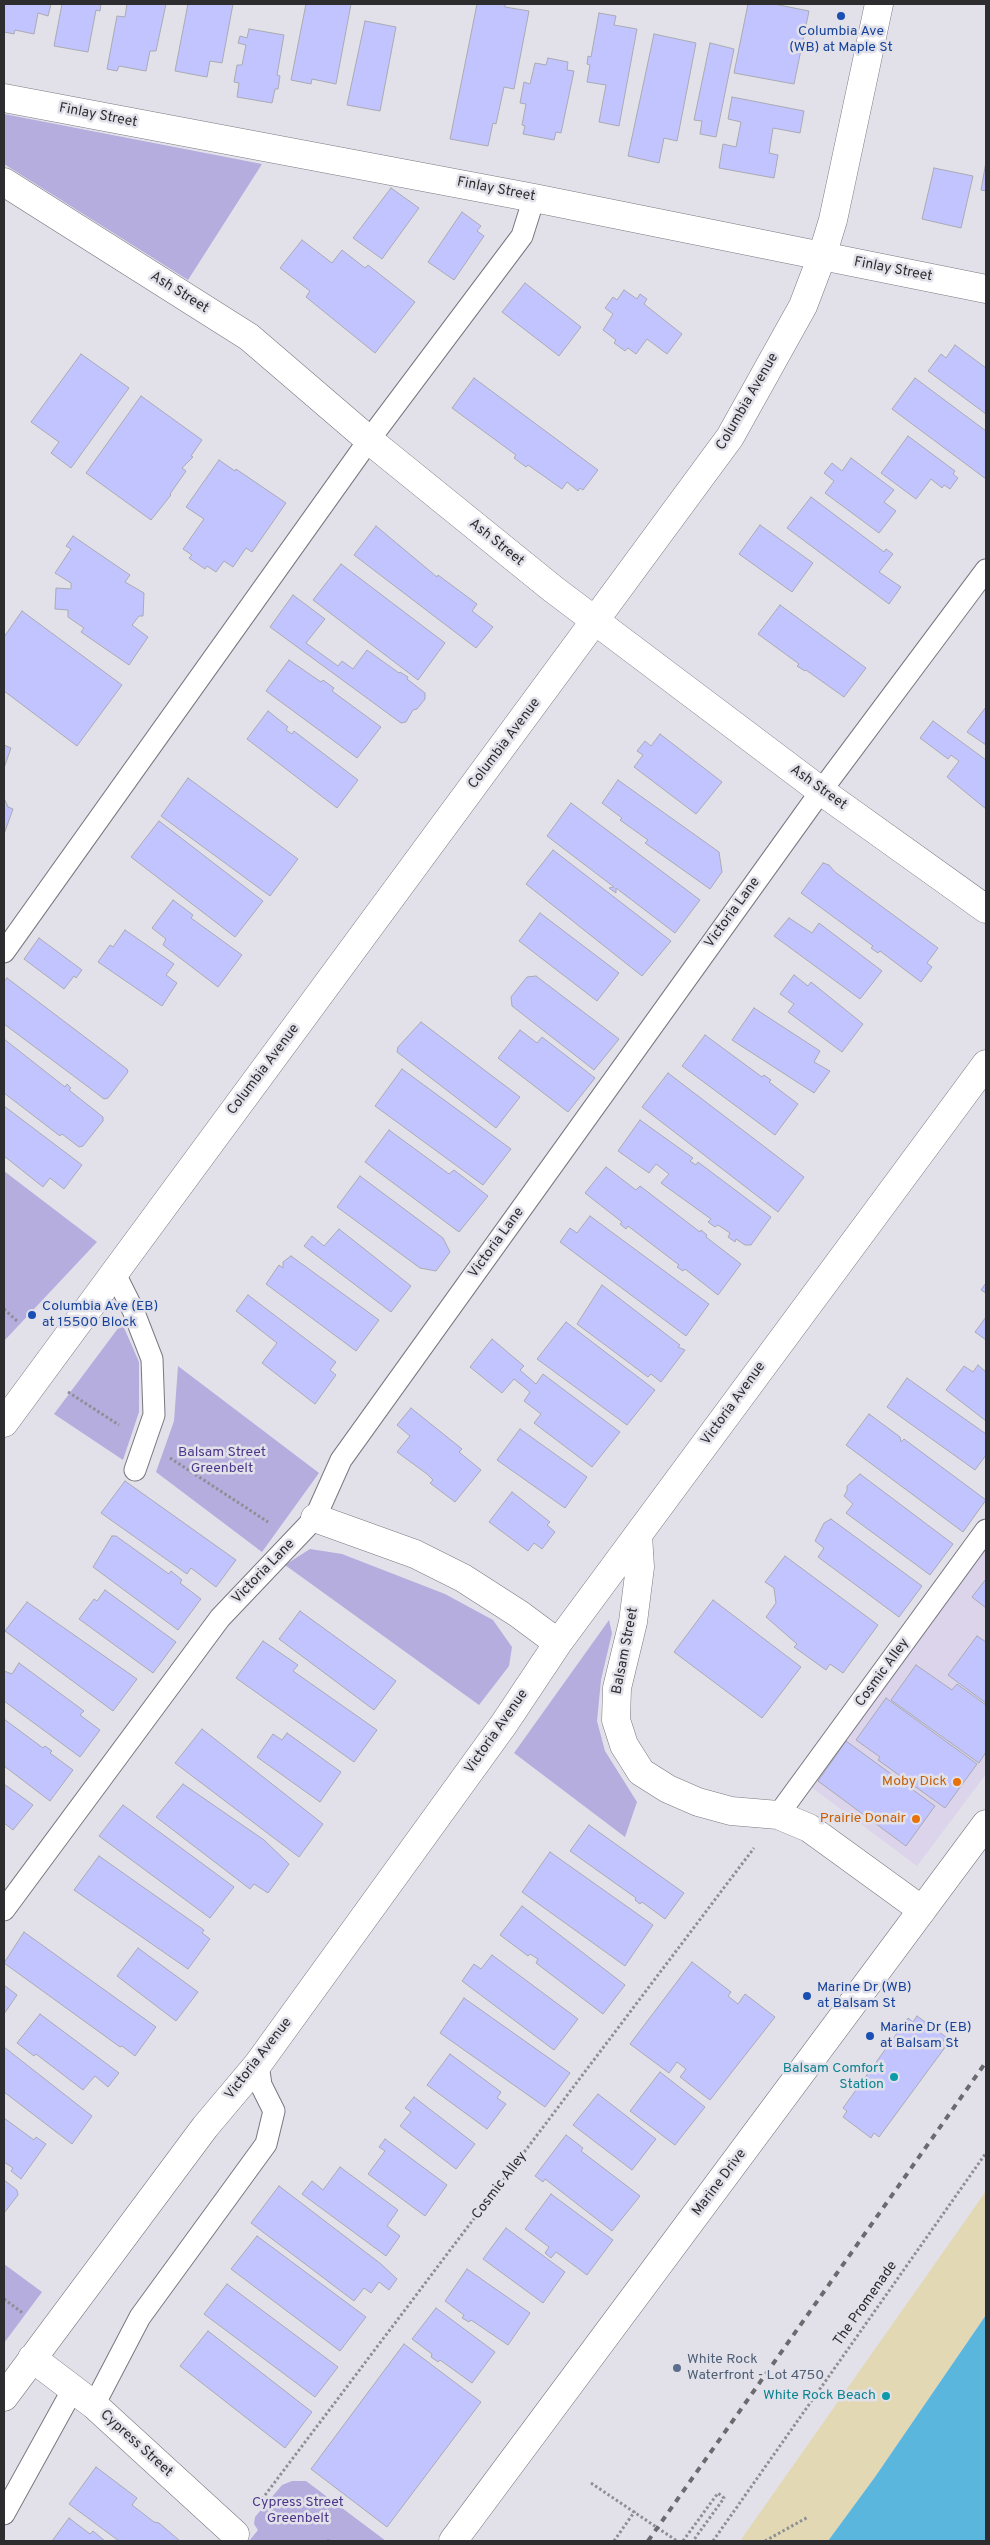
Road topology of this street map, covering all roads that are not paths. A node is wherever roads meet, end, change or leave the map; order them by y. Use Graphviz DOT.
graph roads {
  1 [pos="879,4"];
  2 [pos="4,98"];
  3 [pos="4,182"];
  4 [pos="534,198"];
  5 [pos="822,256"];
  6 [pos="986,289"];
  7 [pos="369,440"];
  8 [pos="986,570"];
  9 [pos="596,622"];
  10 [pos="821,791"];
  11 [pos="986,909"];
  12 [pos="4,952"];
  13 [pos="986,1064"];
  14 [pos="114,1272"];
  15 [pos="4,1423"];
  16 [pos="135,1470"];
  17 [pos="315,1518"];
  18 [pos="986,1530"];
  19 [pos="638,1535"];
  20 [pos="558,1643"];
  21 [pos="778,1815"];
  22 [pos="986,1824"];
  23 [pos="4,1910"];
  24 [pos="922,1910"];
  25 [pos="258,2064"];
  26 [pos="32,2358"];
  27 [pos="72,2389"];
  28 [pos="4,2397"];
  29 [pos="94,2405"];
  30 [pos="4,2514"];
  31 [pos="233,2538"];
  32 [pos="453,2541"];
  1 -- 5 [label="street, Columbia Avenue"];
  2 -- 4 [label="street, Finlay Street"];
  3 -- 7 [label="street, Ash Street"];
  4 -- 5 [label="street, Finlay Street"];
  4 -- 7 [label="lane"];
  5 -- 6 [label="street, Finlay Street"];
  5 -- 9 [label="street, Columbia Avenue"];
  7 -- 9 [label="street, Ash Street"];
  7 -- 12 [label="lane"];
  8 -- 10 [label="lane, Victoria Lane"];
  9 -- 10 [label="street, Ash Street"];
  9 -- 14 [label="street, Columbia Avenue"];
  10 -- 11 [label="street, Ash Street"];
  10 -- 17 [label="lane, Victoria Lane"];
  13 -- 19 [label="street, Victoria Avenue"];
  14 -- 15 [label="street, Columbia Avenue"];
  14 -- 16 [label="lane"];
  17 -- 20 [label="street"];
  17 -- 23 [label="lane, Victoria Lane"];
  18 -- 21 [label="lane, Cosmic Alley"];
  19 -- 20 [label="street, Victoria Avenue"];
  19 -- 21 [label="street, Balsam Street"];
  20 -- 25 [label="street, Victoria Avenue"];
  21 -- 24 [label="street, Balsam Street"];
  22 -- 24 [label="street, Marine Drive"];
  24 -- 32 [label="street, Marine Drive"];
  25 -- 26 [label="street, Victoria Avenue"];
  25 -- 29 [label="lane"];
  26 -- 27 [label="street, Cypress Street"];
  26 -- 28 [label="street, Victoria Avenue"];
  27 -- 29 [label="street, Cypress Street"];
  27 -- 30 [label="lane"];
  29 -- 31 [label="street, Cypress Street"];
}
